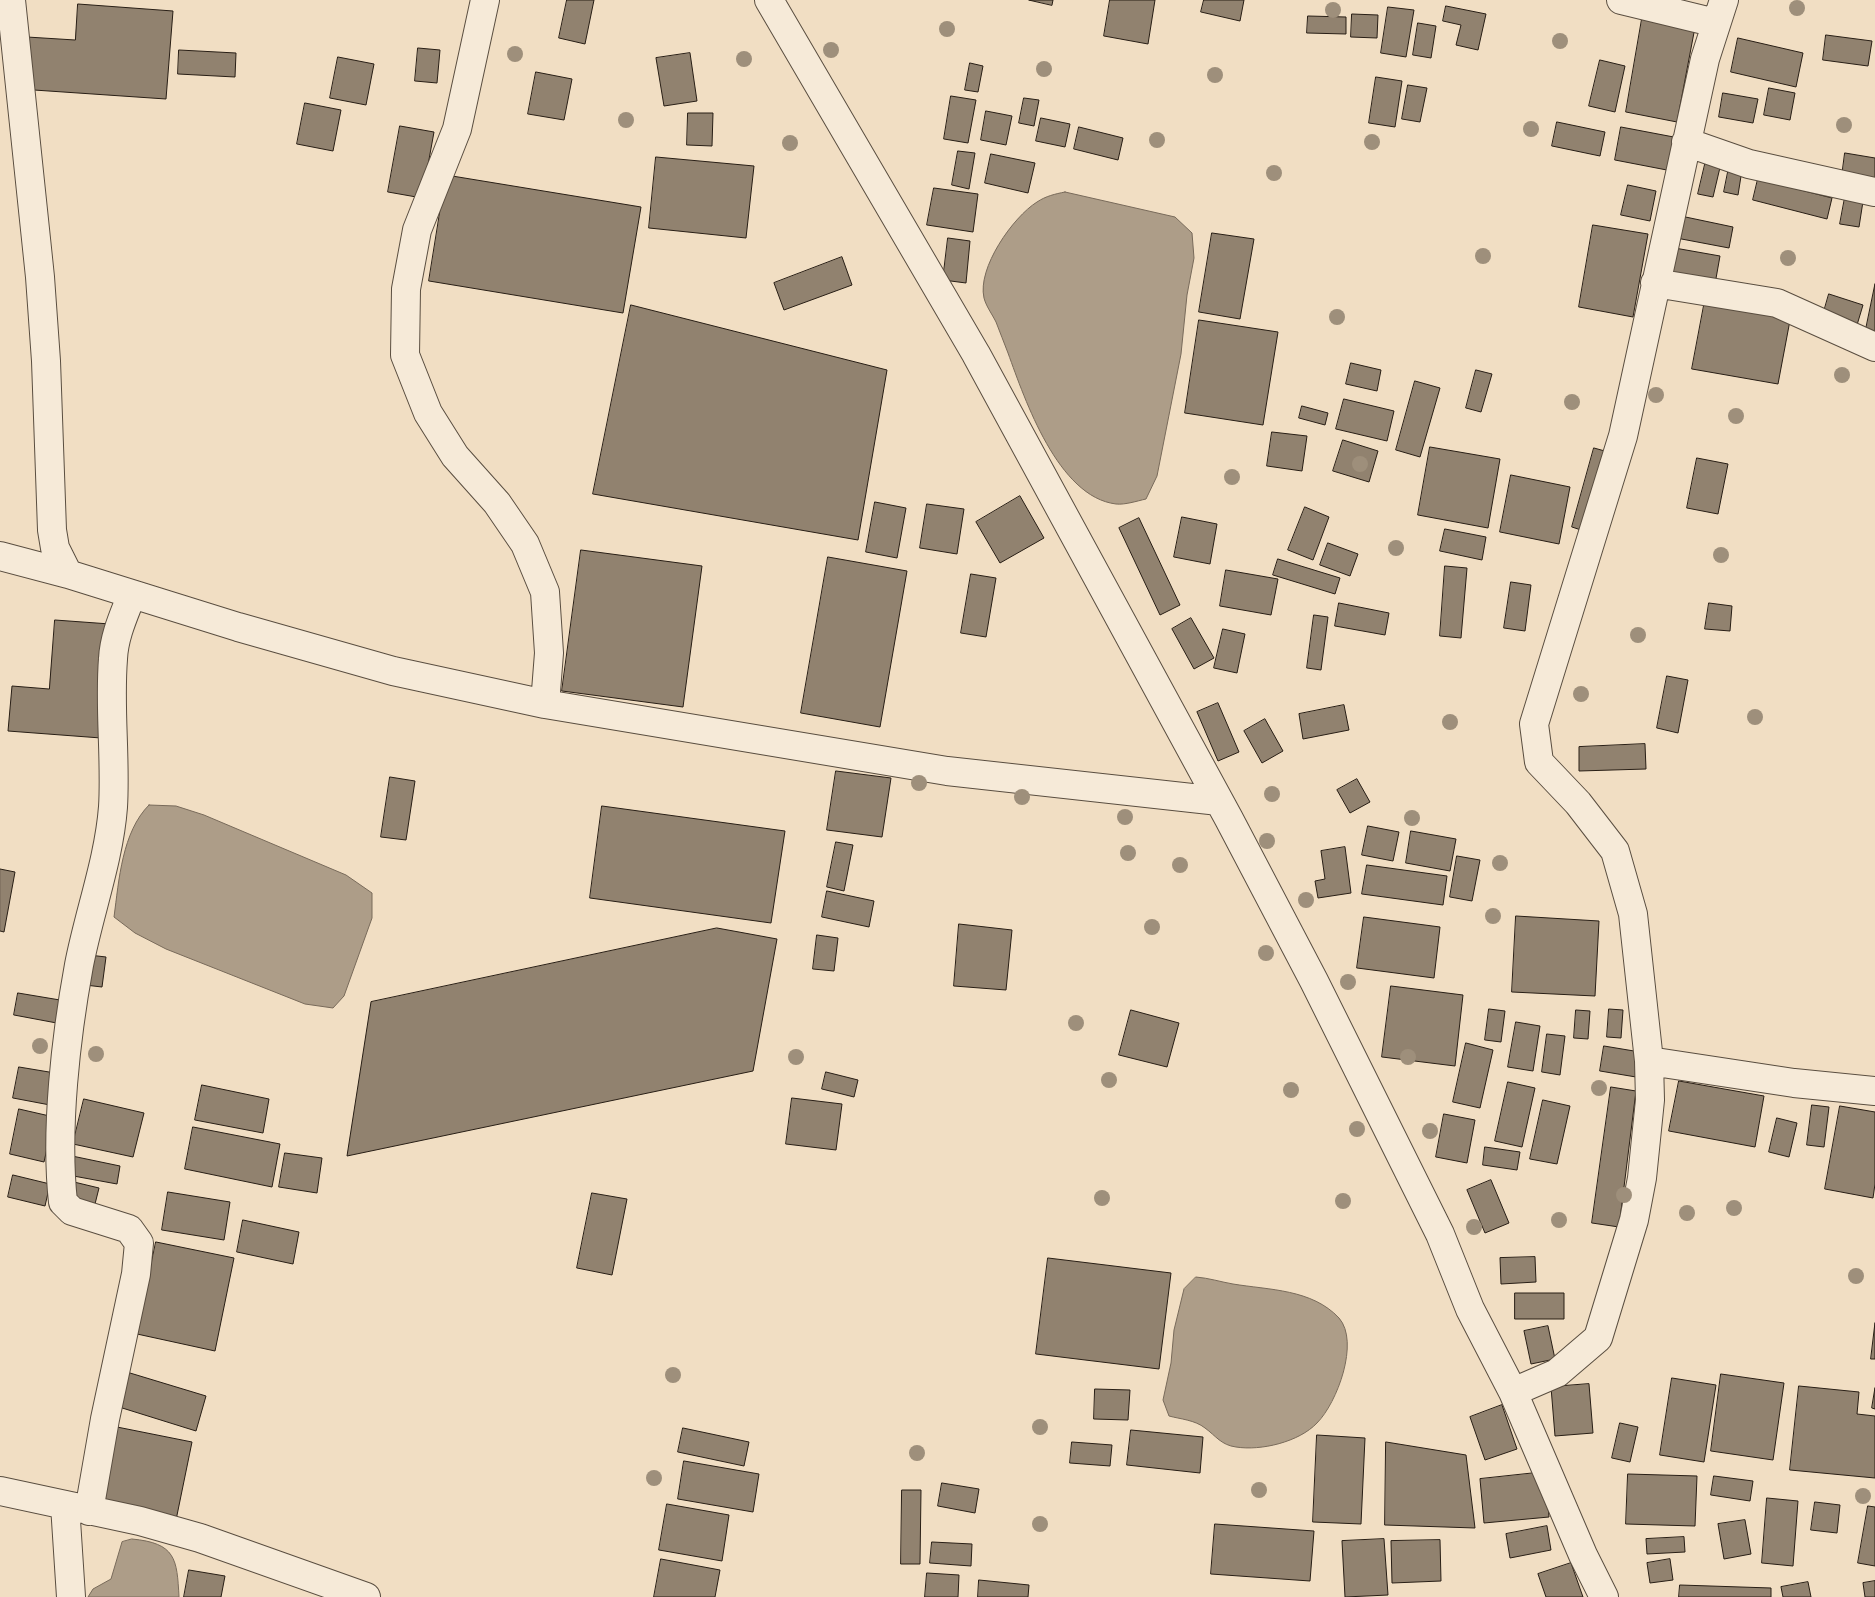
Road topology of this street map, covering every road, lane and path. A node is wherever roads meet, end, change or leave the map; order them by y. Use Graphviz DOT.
graph roads {
  1 [pos="11,0"];
  2 [pos="485,0"];
  3 [pos="769,0"];
  4 [pos="1622,0"];
  5 [pos="1720,12"];
  6 [pos="1686,142"];
  7 [pos="1875,192"];
  8 [pos="1655,283"];
  9 [pos="1875,347"];
  10 [pos="0,556"];
  11 [pos="68,574"];
  12 [pos="132,594"];
  13 [pos="545,704"];
  14 [pos="1219,801"];
  15 [pos="1649,1060"];
  16 [pos="1875,1091"];
  17 [pos="1513,1392"];
  18 [pos="0,1491"];
  19 [pos="77,1508"];
  20 [pos="70,1597"];
  21 [pos="366,1597"];
  22 [pos="1604,1597"];
  1 -- 11 [label="street"];
  2 -- 13 [label="street"];
  3 -- 14 [label="street"];
  4 -- 5 [label="street"];
  5 -- 6 [label="street"];
  6 -- 7 [label="street"];
  6 -- 8 [label="street"];
  8 -- 9 [label="street"];
  8 -- 15 [label="street"];
  10 -- 11 [label="street"];
  11 -- 12 [label="street"];
  12 -- 13 [label="street"];
  12 -- 19 [label="street"];
  13 -- 14 [label="street"];
  14 -- 17 [label="street"];
  15 -- 16 [label="street"];
  15 -- 17 [label="street"];
  17 -- 22 [label="street"];
  18 -- 19 [label="street"];
  19 -- 20 [label="street"];
  19 -- 21 [label="street"];
}
